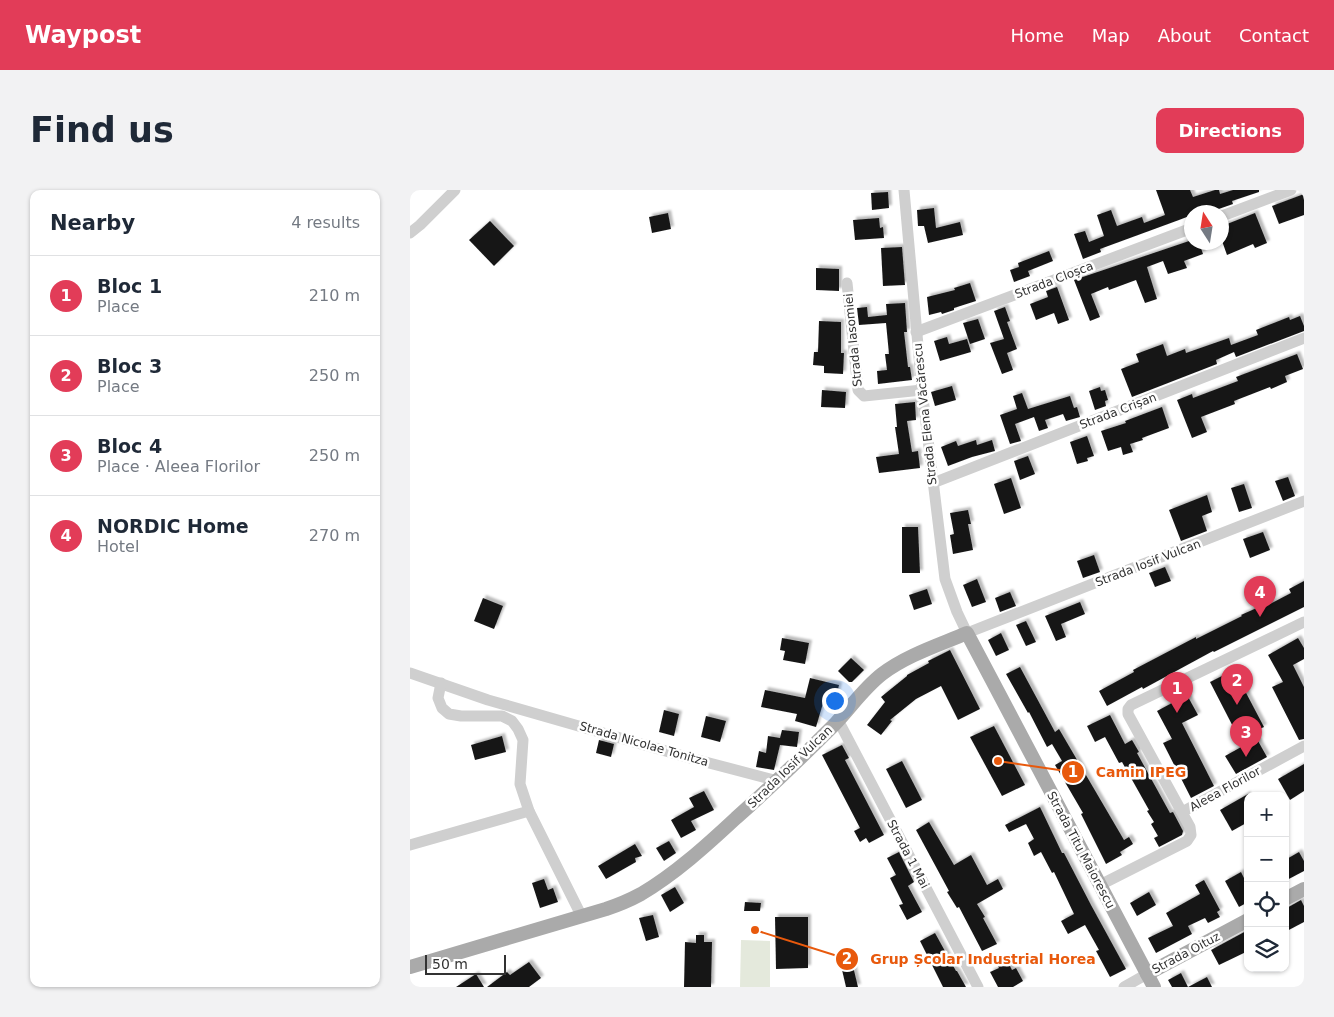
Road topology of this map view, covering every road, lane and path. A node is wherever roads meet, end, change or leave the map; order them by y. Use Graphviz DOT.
graph roads {
  1 [pos="455,190"];
  2 [pos="904,190"];
  3 [pos="1291,190"];
  4 [pos="1229,213"];
  5 [pos="1184,231"];
  6 [pos="410,233"];
  7 [pos="847,283"];
  8 [pos="916,332"];
  9 [pos="1304,338"];
  10 [pos="922,390"];
  11 [pos="933,483"];
  12 [pos="1304,501"];
  13 [pos="1304,622"];
  14 [pos="967,633"];
  15 [pos="410,673"];
  16 [pos="441,683"];
  17 [pos="838,720"];
  18 [pos="1304,746"];
  19 [pos="778,781"];
  20 [pos="529,811"];
  21 [pos="1182,812"];
  22 [pos="410,845"];
  23 [pos="1100,885"];
  24 [pos="1304,889"];
  25 [pos="1289,897"];
  26 [pos="582,916"];
  27 [pos="1244,922"];
  28 [pos="410,967"];
  29 [pos="1147,974"];
  30 [pos="978,987"];
  31 [pos="1124,987"];
  32 [pos="1154,987"];
  1 -- 6 [label="street"];
  2 -- 8 [label="street, Strada Elena Văcărescu"];
  3 -- 4 [label="street"];
  5 -- 8 [label="street, Strada Cloșca"];
  7 -- 10 [label="street, Strada Iasomiei"];
  8 -- 10 [label="street, Strada Elena Văcărescu"];
  9 -- 11 [label="street, Strada Crișan"];
  10 -- 11 [label="street, Strada Elena Văcărescu"];
  11 -- 14 [label="street, Strada Elena Văcărescu"];
  12 -- 14 [label="street, Strada Iosif Vulcan"];
  13 -- 21 [label="street"];
  14 -- 17 [label="main road, Strada Iosif Vulcan"];
  14 -- 23 [label="main road, Strada Titu Maiorescu"];
  15 -- 16 [label="street, Strada Nicolae Tonitza"];
  16 -- 19 [label="street, Strada Nicolae Tonitza"];
  16 -- 20 [label="street"];
  17 -- 19 [label="main road, Strada Iosif Vulcan"];
  17 -- 30 [label="street, Strada 1 Mai"];
  18 -- 21 [label="street, Aleea Florilor"];
  19 -- 26 [label="main road, Strada Iosif Vulcan"];
  20 -- 22 [label="street"];
  20 -- 26 [label="street"];
  21 -- 23 [label="street, Aleea Florilor"];
  23 -- 29 [label="main road, Strada Titu Maiorescu"];
  24 -- 25 [label="main road"];
  26 -- 28 [label="main road, Strada Iosif Vulcan"];
  27 -- 29 [label="main road, Strada Oituz"];
  29 -- 31 [label="street, Strada Oituz"];
  29 -- 32 [label="main road, Strada Titu Maiorescu"];
}
